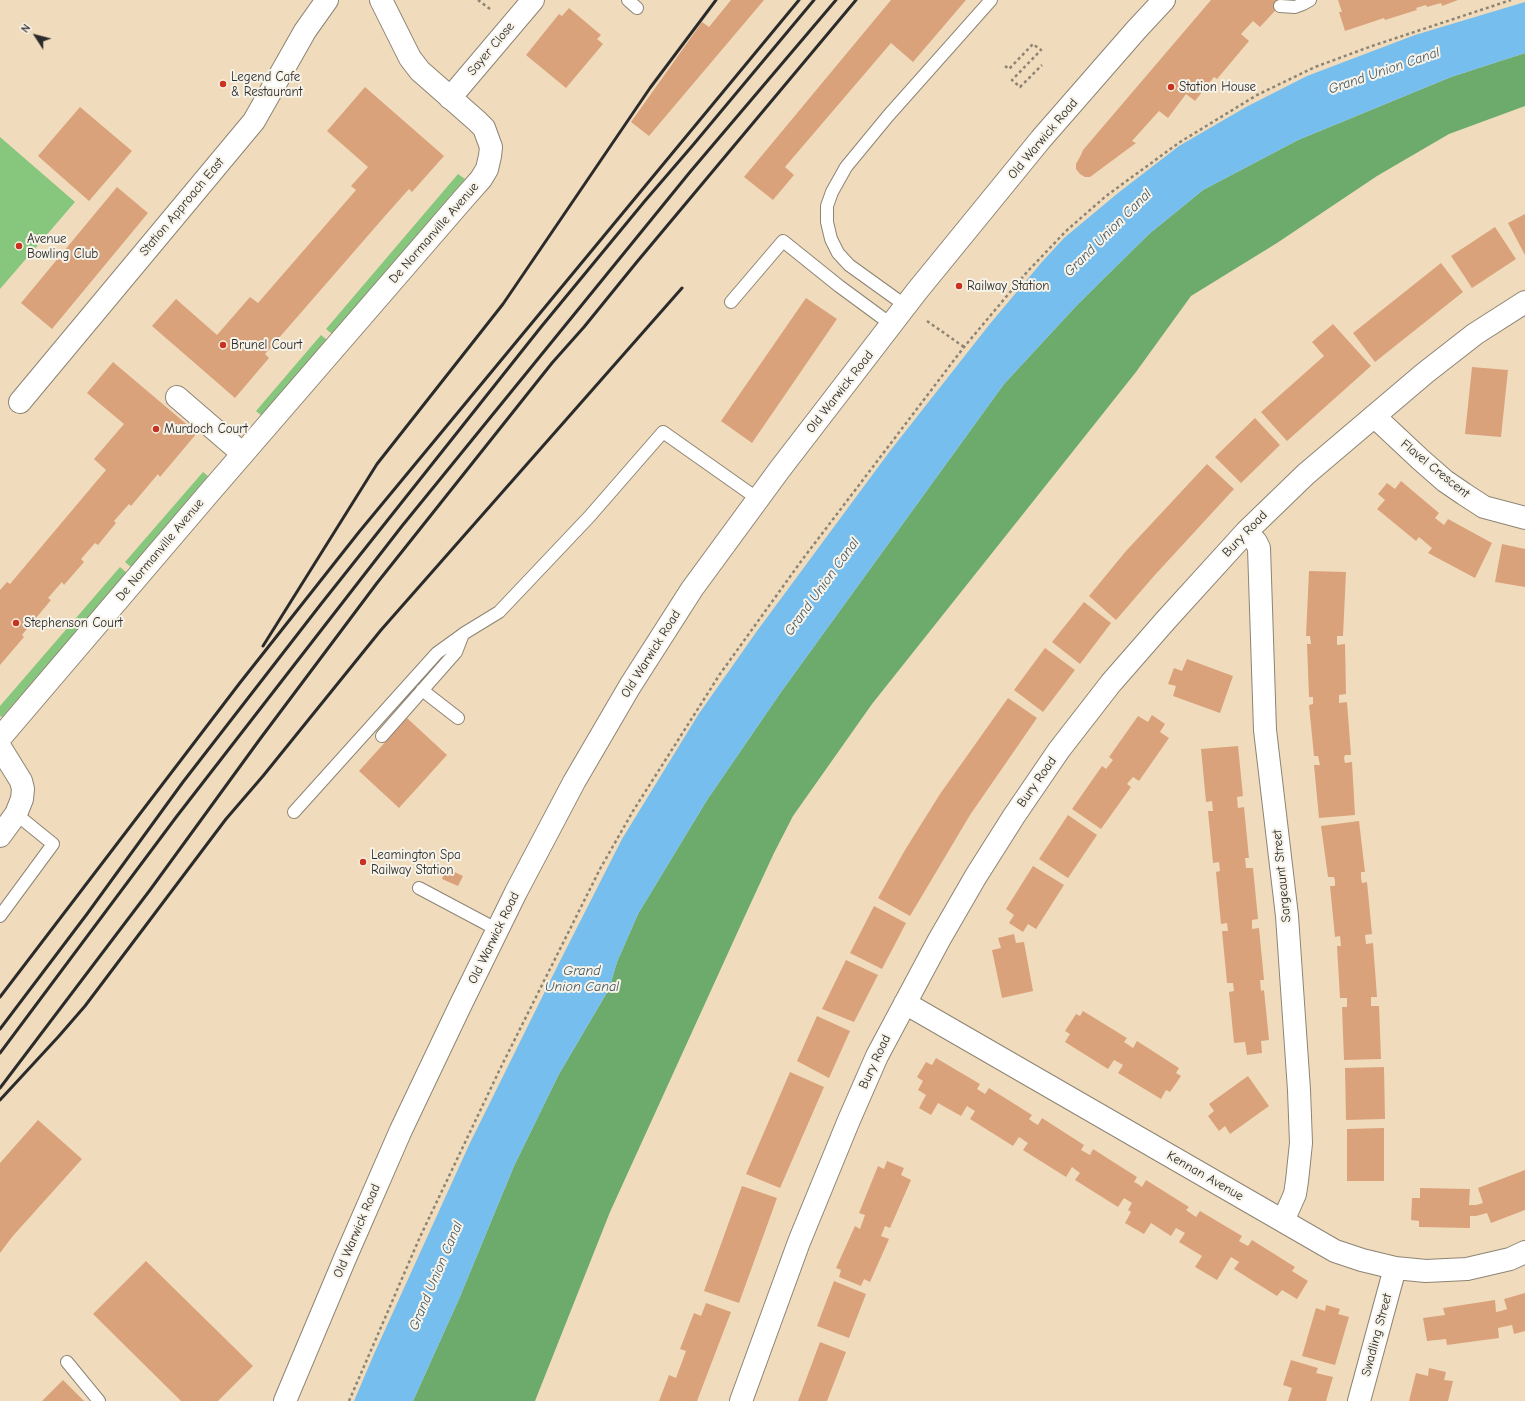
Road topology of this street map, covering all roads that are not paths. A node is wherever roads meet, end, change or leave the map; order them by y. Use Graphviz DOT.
graph roads {
  1 [pos="327,0"];
  2 [pos="380,0"];
  3 [pos="533,0"];
  4 [pos="991,0"];
  5 [pos="1164,0"];
  6 [pos="1310,0"];
  7 [pos="1280,6"];
  8 [pos="450,98"];
  9 [pos="731,302"];
  10 [pos="1525,302"];
  11 [pos="906,306"];
  12 [pos="892,325"];
  13 [pos="177,397"];
  14 [pos="20,402"];
  15 [pos="1374,416"];
  16 [pos="243,454"];
  17 [pos="758,500"];
  18 [pos="1525,518"];
  19 [pos="1246,532"];
  20 [pos="463,634"];
  21 [pos="422,690"];
  22 [pos="458,718"];
  23 [pos="382,736"];
  24 [pos="0,738"];
  25 [pos="0,747"];
  26 [pos="294,812"];
  27 [pos="16,814"];
  28 [pos="0,836"];
  29 [pos="419,888"];
  30 [pos="0,916"];
  31 [pos="498,930"];
  32 [pos="905,1003"];
  33 [pos="1283,1221"];
  34 [pos="1525,1252"];
  35 [pos="1394,1268"];
  36 [pos="66,1362"];
  37 [pos="100,1401"];
  38 [pos="285,1401"];
  39 [pos="741,1401"];
  40 [pos="1359,1401"];
  1 -- 14 [label="street, Station Approach East"];
  2 -- 8 [label="street, De Normanville Avenue"];
  3 -- 8 [label="street, Sayer Close"];
  4 -- 11 [label="lane"];
  5 -- 11 [label="street, Old Warwick Road"];
  6 -- 7 [label="lane"];
  8 -- 16 [label="street, De Normanville Avenue"];
  9 -- 12 [label="lane"];
  10 -- 15 [label="street, Bury Road"];
  11 -- 12 [label="street, Old Warwick Road"];
  12 -- 17 [label="street, Old Warwick Road"];
  13 -- 16 [label="street"];
  15 -- 18 [label="street, Flavel Crescent"];
  15 -- 19 [label="street, Bury Road"];
  16 -- 24 [label="street, De Normanville Avenue"];
  17 -- 20 [label="lane"];
  17 -- 31 [label="street, Old Warwick Road"];
  19 -- 32 [label="street, Bury Road"];
  19 -- 33 [label="street, Sargeaunt Street"];
  20 -- 21 [label="lane"];
  20 -- 26 [label="lane"];
  21 -- 22 [label="lane"];
  21 -- 23 [label="lane"];
  25 -- 27 [label="street"];
  27 -- 28 [label="street"];
  27 -- 30 [label="lane"];
  29 -- 31 [label="lane"];
  31 -- 38 [label="street, Old Warwick Road"];
  32 -- 33 [label="street, Kennan Avenue"];
  32 -- 39 [label="street, Bury Road"];
  33 -- 35 [label="street, Kennan Avenue"];
  34 -- 35 [label="street, Kennan Avenue"];
  35 -- 40 [label="street, Swadling Street"];
  36 -- 37 [label="lane"];
}
